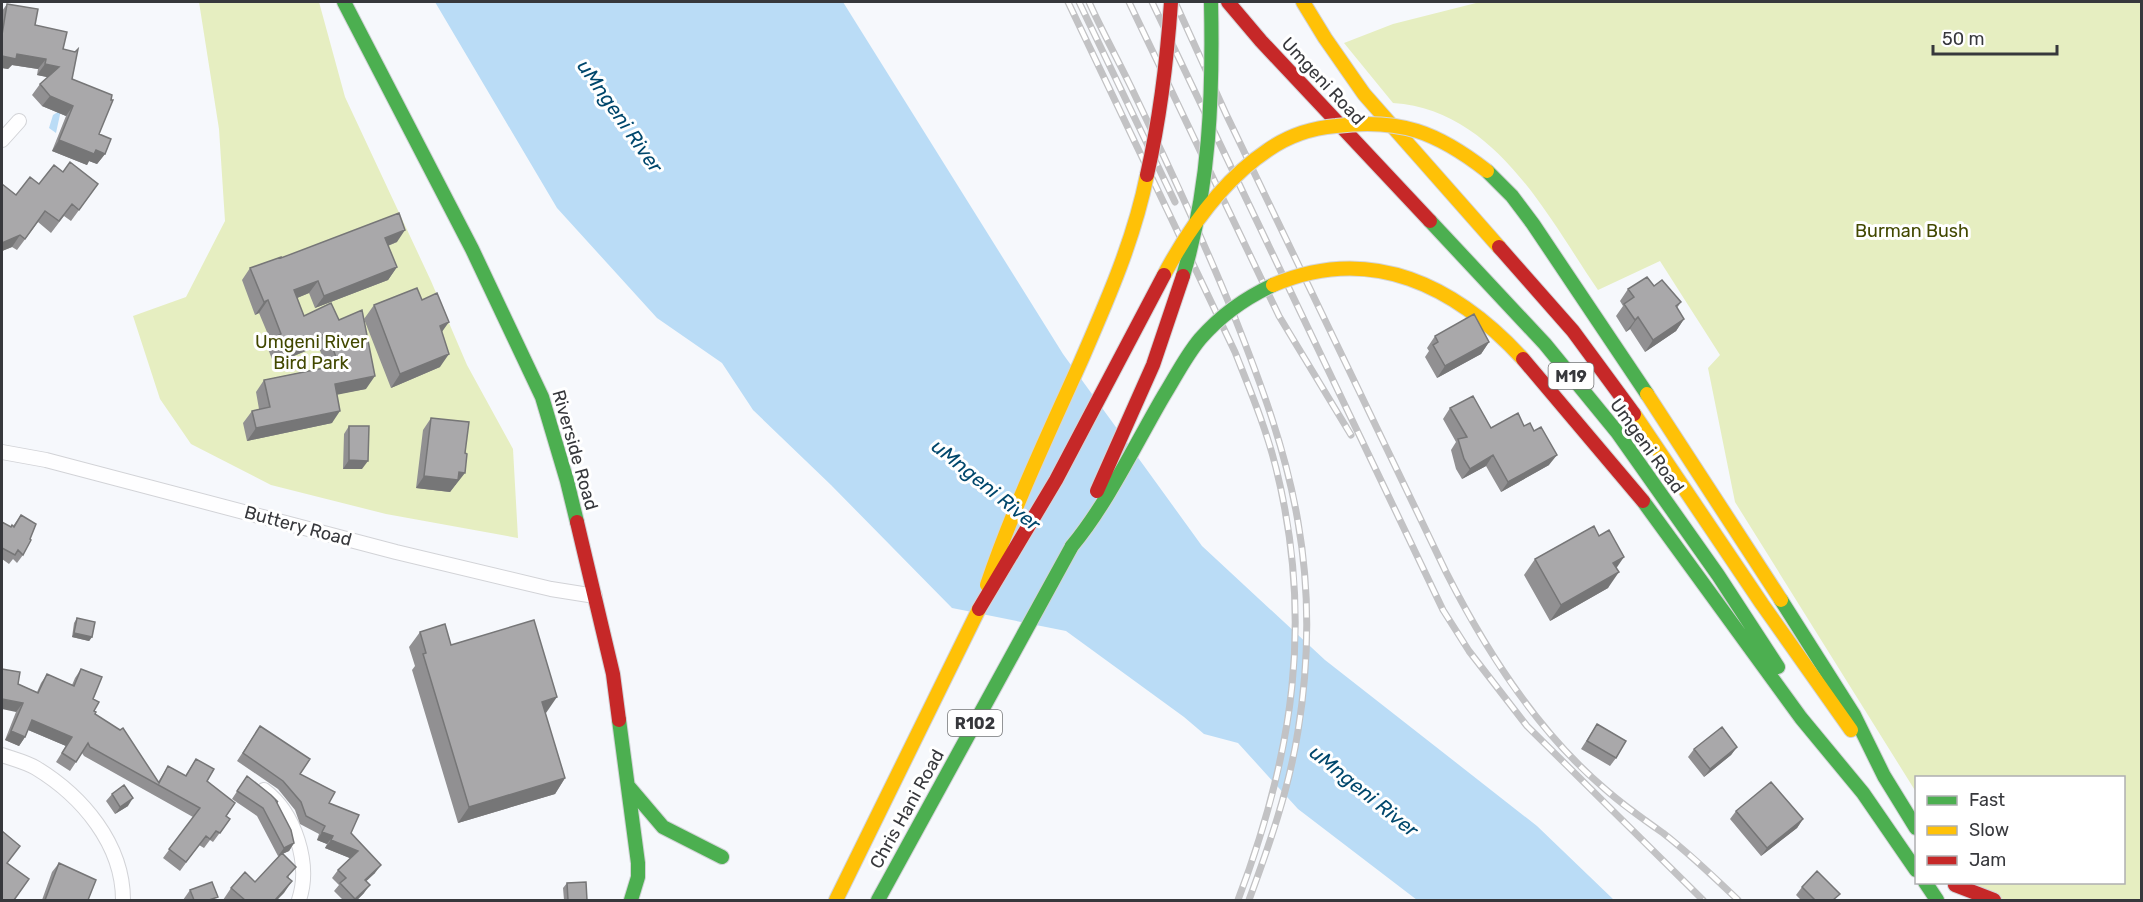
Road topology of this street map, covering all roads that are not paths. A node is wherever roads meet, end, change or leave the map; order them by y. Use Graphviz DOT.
graph roads {
  1 [pos="344,2"];
  2 [pos="1172,2"];
  3 [pos="1211,2"];
  4 [pos="1228,2"];
  5 [pos="1303,2"];
  6 [pos="19,121"];
  7 [pos="2,140"];
  8 [pos="2,452"];
  9 [pos="1072,546"];
  10 [pos="596,596"];
  11 [pos="979,609"];
  12 [pos="2,755"];
  13 [pos="1884,776"];
  14 [pos="256,784"];
  15 [pos="629,787"];
  16 [pos="1863,793"];
  17 [pos="1915,825"];
  18 [pos="722,857"];
  19 [pos="1915,867"];
  20 [pos="638,877"];
  21 [pos="1926,884"];
  22 [pos="1954,884"];
  23 [pos="837,899"];
  24 [pos="123,900"];
  25 [pos="299,900"];
  26 [pos="631,900"];
  27 [pos="646,900"];
  28 [pos="878,900"];
  29 [pos="1937,900"];
  30 [pos="1966,900"];
  31 [pos="1994,900"];
  1 -- 10 [label="main road, Riverside Road"];
  2 -- 11 [label="main road, bridge"];
  3 -- 9 [label="main road, bridge"];
  4 -- 16 [label="main road, Umgeni Road / M19"];
  5 -- 13 [label="main road, Umgeni Road / M19"];
  6 -- 7 [label="street"];
  8 -- 10 [label="street, Buttery Road"];
  9 -- 16 [label="main road, bridge"];
  9 -- 28 [label="main road, Chris Hani Road / R102"];
  10 -- 15 [label="main road, Riverside Road"];
  11 -- 13 [label="main road, bridge"];
  11 -- 23 [label="main road, Chris Hani Road / R102"];
  12 -- 24 [label="street"];
  13 -- 17 [label="main road, Umgeni Road / M19"];
  14 -- 25 [label="street"];
  15 -- 18 [label="main road"];
  15 -- 20 [label="main road, Riverside Road"];
  16 -- 19 [label="main road, Umgeni Road / M19"];
  20 -- 26 [label="main road, Riverside Road"];
  20 -- 27 [label="main road, Riverside Road"];
  21 -- 29 [label="main road"];
  22 -- 30 [label="main road"];
  22 -- 31 [label="main road"];
}
